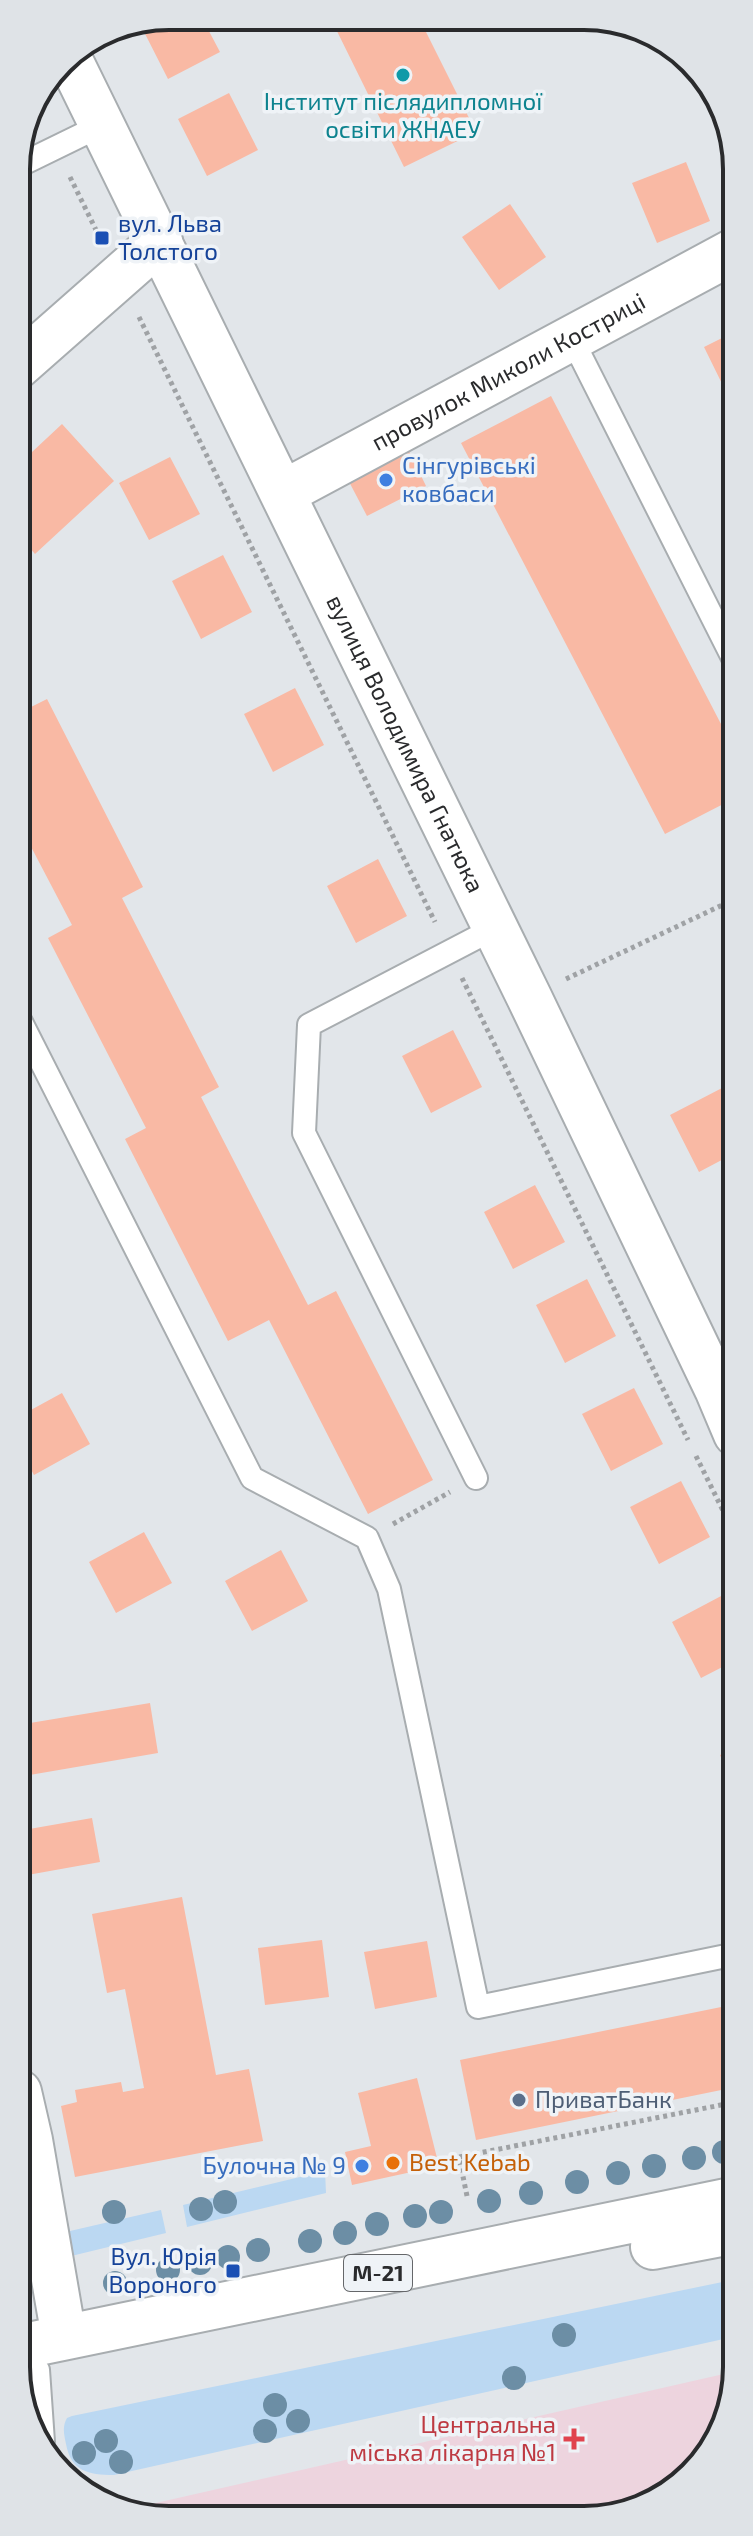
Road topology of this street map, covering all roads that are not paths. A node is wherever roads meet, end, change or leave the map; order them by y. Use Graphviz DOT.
graph roads {
  1 [pos="74,68"];
  2 [pos="102,125"];
  3 [pos="30,160"];
  4 [pos="160,241"];
  5 [pos="723,257"];
  6 [pos="571,337"];
  7 [pos="30,356"];
  8 [pos="283,493"];
  9 [pos="723,638"];
  10 [pos="495,928"];
  11 [pos="30,1040"];
  12 [pos="723,1403"];
  13 [pos="476,1478"];
  14 [pos="723,1957"];
  15 [pos="723,2202"];
  16 [pos="723,2234"];
  17 [pos="30,2259"];
  18 [pos="35,2357"];
  19 [pos="41,2420"];
  1 -- 2 [label="main road, вулиця Володимира Гнатюка"];
  2 -- 3 [label="lane"];
  2 -- 4 [label="main road, вулиця Володимира Гнатюка"];
  4 -- 7 [label="main road"];
  4 -- 8 [label="main road, вулиця Володимира Гнатюка"];
  5 -- 6 [label="main road, провулок Миколи Костриці"];
  6 -- 8 [label="main road, провулок Миколи Костриці"];
  6 -- 9 [label="lane"];
  8 -- 10 [label="main road, вулиця Володимира Гнатюка"];
  10 -- 12 [label="main road, вулиця Володимира Гнатюка"];
  10 -- 13 [label="lane"];
  11 -- 14 [label="lane"];
  15 -- 18 [label="main road, М-21"];
  16 -- 18 [label="main road, М-21"];
  17 -- 18 [label="main road"];
  18 -- 19 [label="lane"];
}
